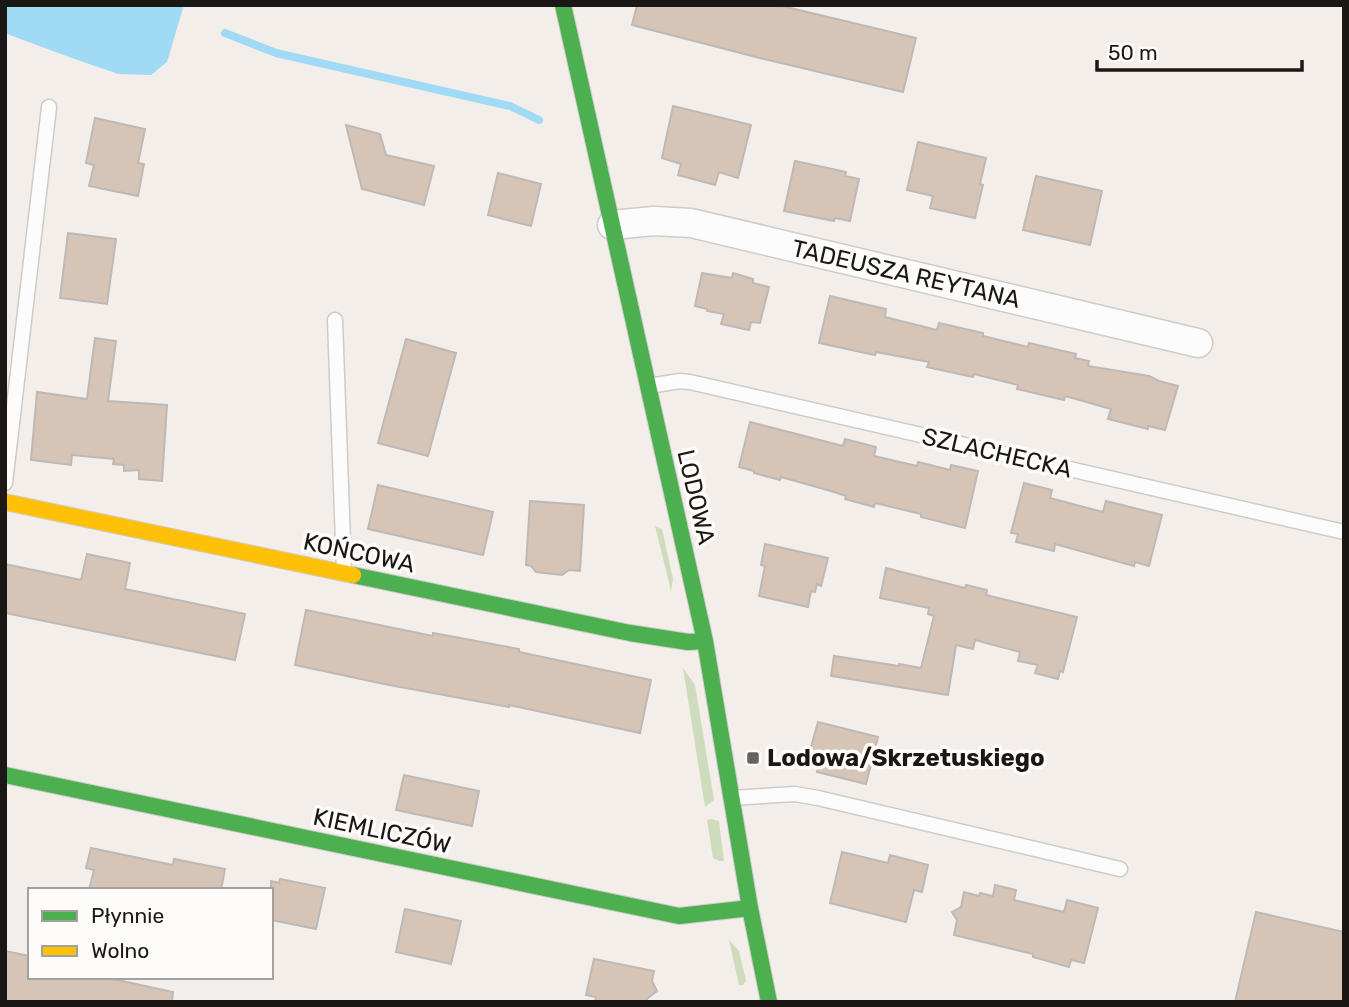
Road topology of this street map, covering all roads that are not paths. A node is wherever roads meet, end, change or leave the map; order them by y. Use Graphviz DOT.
graph roads {
  1 [pos="563,5"];
  2 [pos="49,107"];
  3 [pos="612,225"];
  4 [pos="335,320"];
  5 [pos="1198,343"];
  6 [pos="649,386"];
  7 [pos="5,483"];
  8 [pos="5,502"];
  9 [pos="1344,532"];
  10 [pos="345,574"];
  11 [pos="705,641"];
  12 [pos="5,775"];
  13 [pos="731,798"];
  14 [pos="1120,869"];
  15 [pos="750,908"];
  16 [pos="769,1002"];
  1 -- 3 [label="street, LODOWA"];
  2 -- 7 [label="lane"];
  3 -- 5 [label="street, TADEUSZA REYTANA"];
  3 -- 6 [label="street, LODOWA"];
  4 -- 10 [label="lane"];
  6 -- 9 [label="lane, SZLACHECKA"];
  6 -- 11 [label="street, LODOWA"];
  8 -- 10 [label="street, KOŃCOWA"];
  10 -- 11 [label="street, KOŃCOWA"];
  11 -- 13 [label="street, LODOWA"];
  12 -- 15 [label="street, KIEMLICZÓW"];
  13 -- 14 [label="lane"];
  13 -- 15 [label="street, LODOWA"];
  15 -- 16 [label="street, LODOWA"];
}
